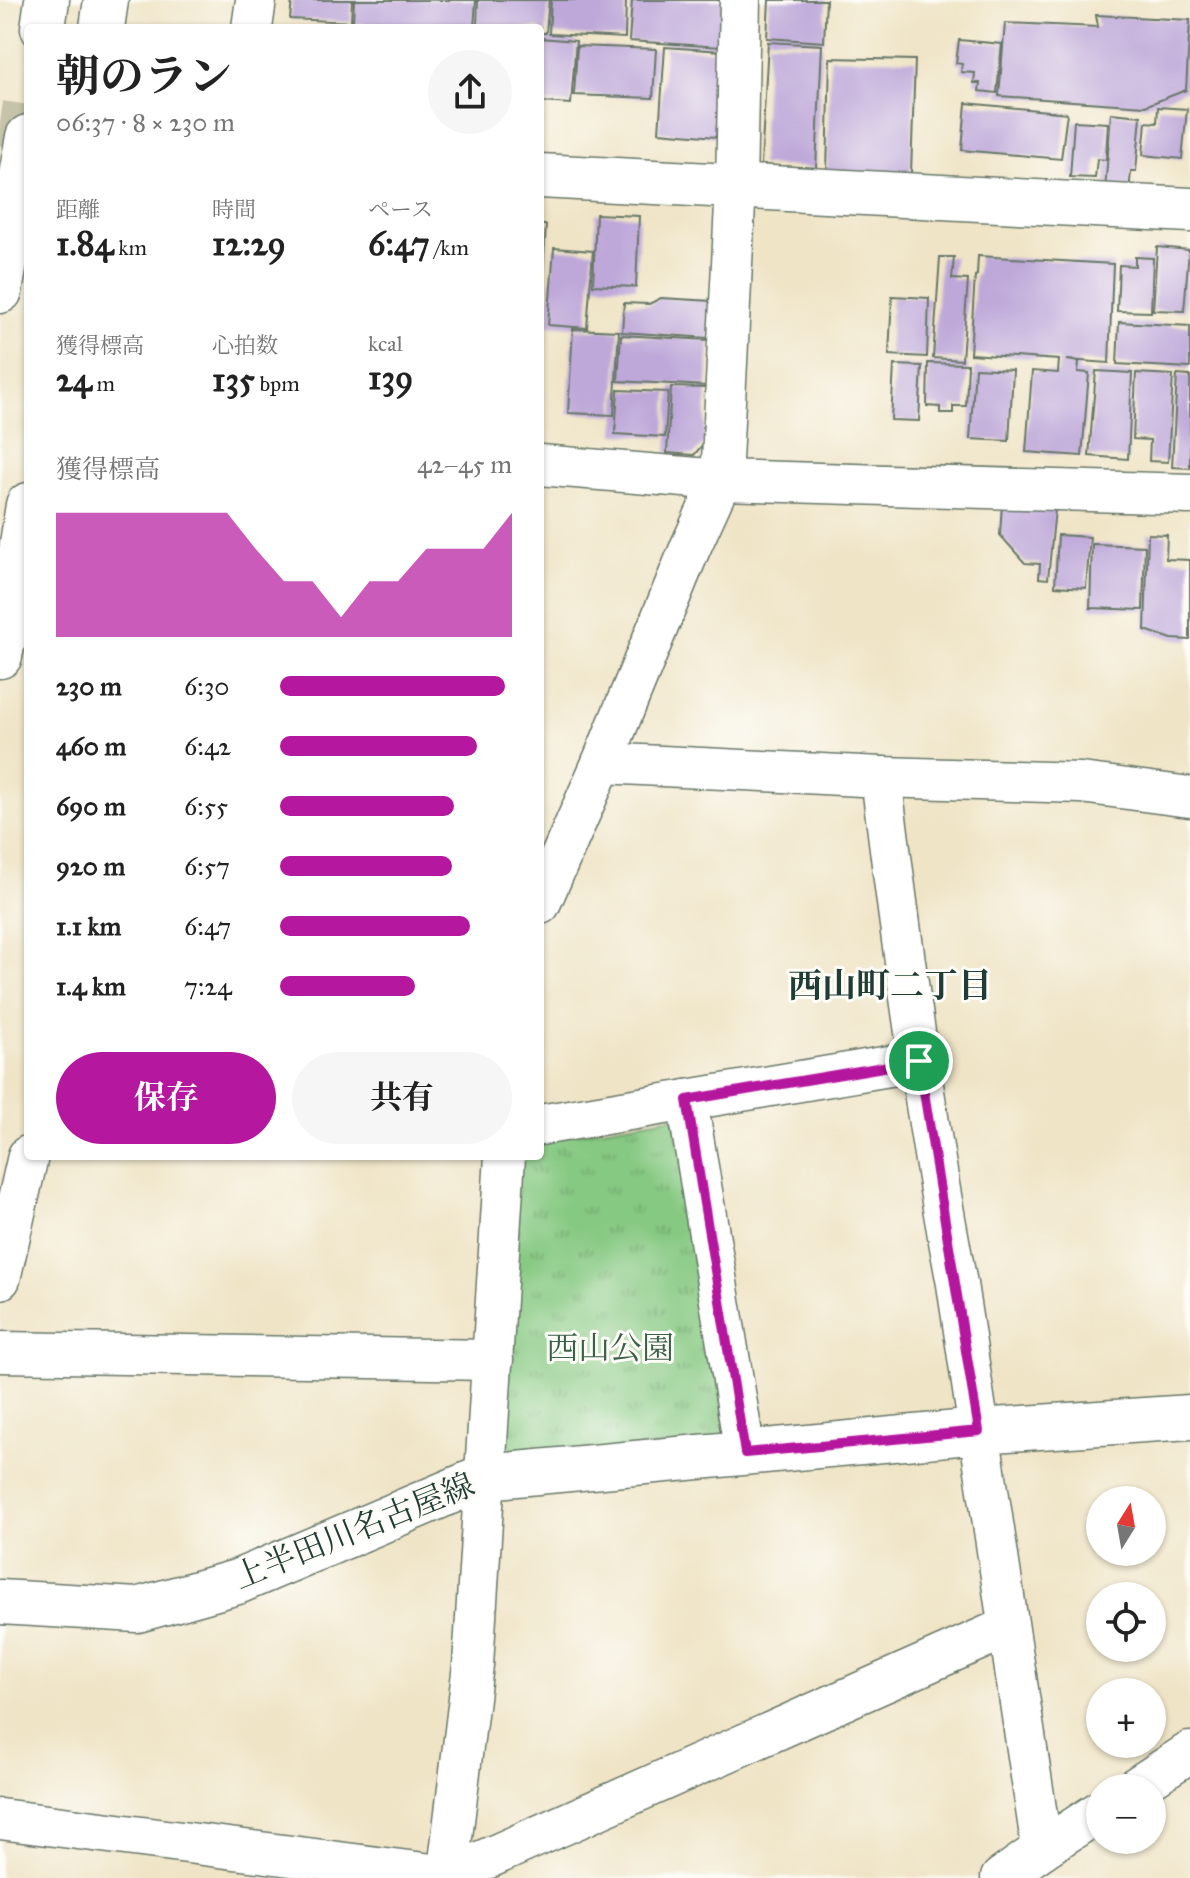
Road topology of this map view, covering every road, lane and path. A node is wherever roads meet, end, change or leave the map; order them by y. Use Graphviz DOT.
graph roads {
  1 [pos="47,0"];
  2 [pos="106,0"];
  3 [pos="256,0"];
  4 [pos="740,0"];
  5 [pos="44,24"];
  6 [pos="103,24"];
  7 [pos="253,24"];
  8 [pos="24,159"];
  9 [pos="544,176"];
  10 [pos="736,185"];
  11 [pos="1190,210"];
  12 [pos="0,291"];
  13 [pos="544,465"];
  14 [pos="721,480"];
  15 [pos="1190,494"];
  16 [pos="24,531"];
  17 [pos="0,656"];
  18 [pos="602,763"];
  19 [pos="881,777"];
  20 [pos="1190,797"];
  21 [pos="544,895"];
  22 [pos="919,1061"];
  23 [pos="687,1100"];
  24 [pos="544,1124"];
  25 [pos="27,1160"];
  26 [pos="505,1160"];
  27 [pos="0,1279"];
  28 [pos="0,1352"];
  29 [pos="493,1360"];
  30 [pos="1190,1417"];
  31 [pos="979,1431"];
  32 [pos="745,1453"];
  33 [pos="485,1477"];
  34 [pos="0,1602"];
  35 [pos="1008,1627"];
  36 [pos="1190,1752"];
  37 [pos="1156,1774"];
  38 [pos="0,1819"];
  39 [pos="1086,1820"];
  40 [pos="1042,1849"];
  41 [pos="448,1877"];
  42 [pos="1001,1878"];
  1 -- 5 [label="main road"];
  2 -- 6 [label="main road"];
  3 -- 7 [label="street"];
  4 -- 10 [label="street"];
  8 -- 12 [label="main road"];
  9 -- 10 [label="main road"];
  10 -- 11 [label="main road"];
  10 -- 14 [label="street"];
  13 -- 14 [label="street"];
  14 -- 15 [label="street"];
  14 -- 18 [label="street"];
  16 -- 17 [label="main road"];
  18 -- 19 [label="street"];
  18 -- 21 [label="street"];
  19 -- 20 [label="street"];
  19 -- 22 [label="street"];
  22 -- 23 [label="street"];
  22 -- 31 [label="street"];
  23 -- 24 [label="street"];
  23 -- 32 [label="street"];
  25 -- 27 [label="street"];
  26 -- 29 [label="street"];
  28 -- 29 [label="street"];
  29 -- 33 [label="street"];
  30 -- 31 [label="main road, 上半田川名古屋線"];
  31 -- 32 [label="main road, 上半田川名古屋線"];
  31 -- 35 [label="street"];
  32 -- 33 [label="main road, 上半田川名古屋線"];
  33 -- 34 [label="main road, 上半田川名古屋線"];
  33 -- 41 [label="street"];
  35 -- 40 [label="street"];
  35 -- 41 [label="street"];
  36 -- 37 [label="street"];
  38 -- 41 [label="street"];
  39 -- 40 [label="street"];
  40 -- 42 [label="street"];
}
